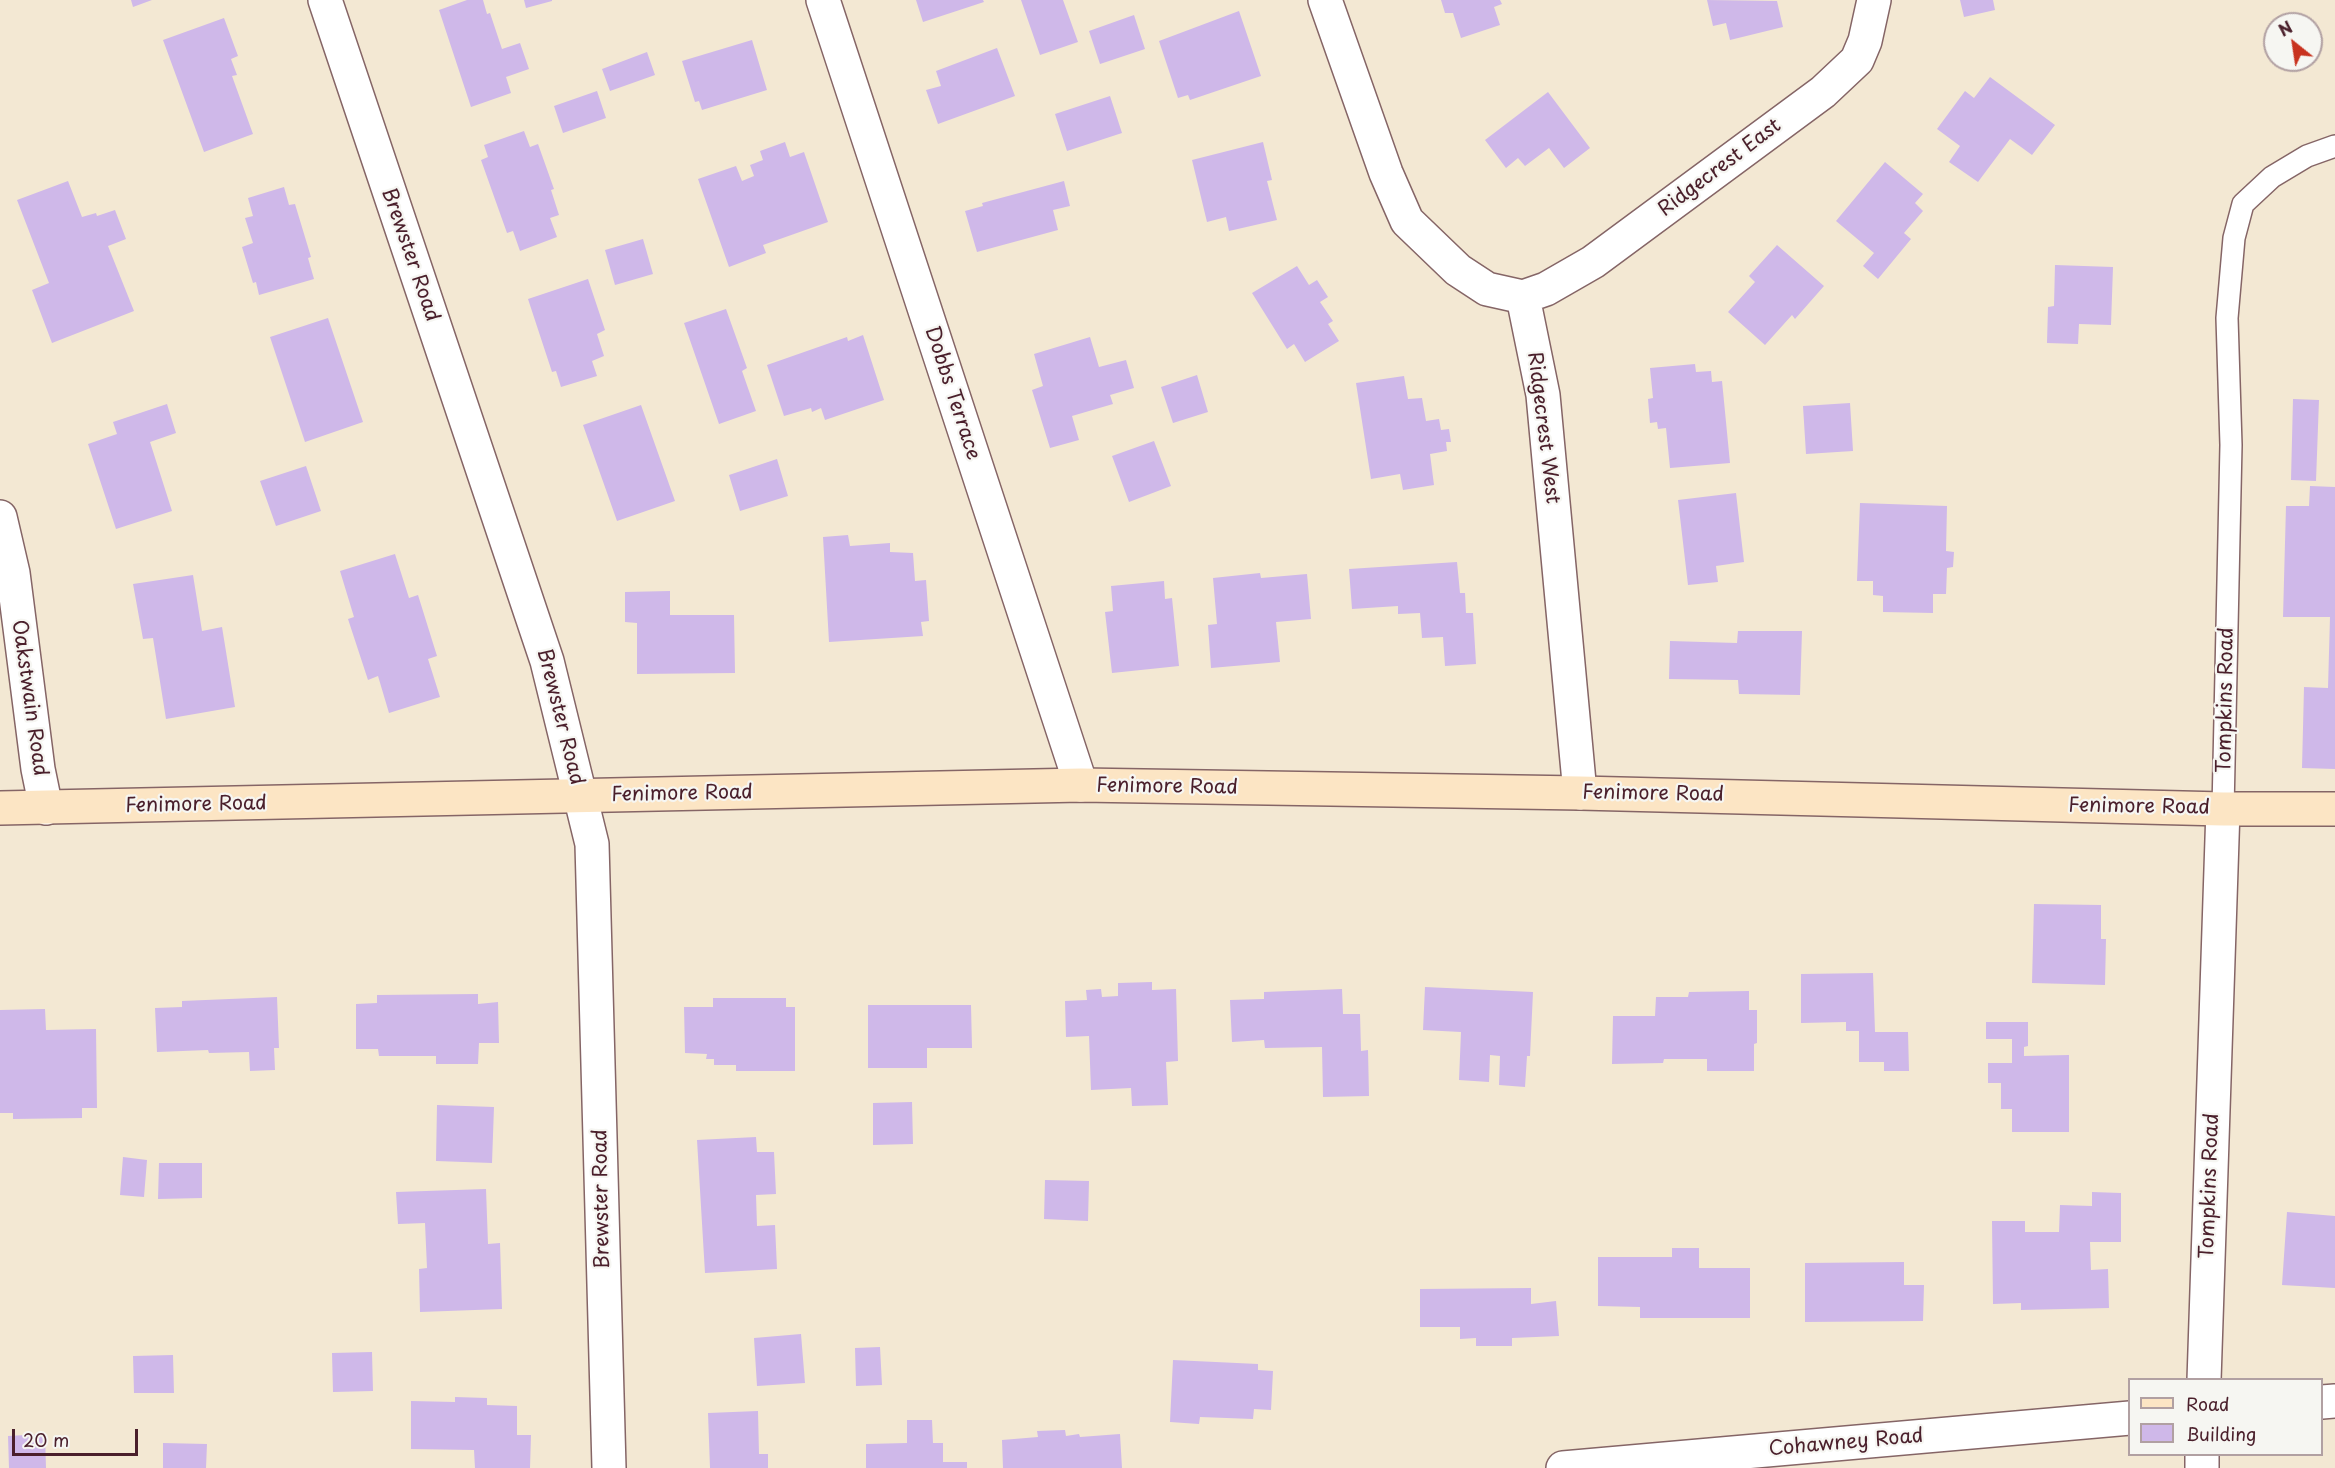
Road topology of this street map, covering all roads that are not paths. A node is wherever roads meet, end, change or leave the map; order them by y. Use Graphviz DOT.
graph roads {
  1 [pos="325,0"];
  2 [pos="823,0"];
  3 [pos="1325,0"];
  4 [pos="1874,0"];
  5 [pos="2335,146"];
  6 [pos="1523,297"];
  7 [pos="0,517"];
  8 [pos="1081,785"];
  9 [pos="1580,793"];
  10 [pos="579,796"];
  11 [pos="0,808"];
  12 [pos="46,808"];
  13 [pos="2223,809"];
  14 [pos="2335,809"];
  15 [pos="2204,1378"];
  16 [pos="2128,1418"];
  17 [pos="609,1468"];
  18 [pos="1563,1468"];
  1 -- 10 [label="street, Brewster Road"];
  2 -- 8 [label="street, Dobbs Terrace"];
  3 -- 6 [label="street"];
  4 -- 6 [label="street, Ridgecrest East"];
  5 -- 13 [label="lane, Tompkins Road"];
  6 -- 9 [label="street, Ridgecrest West"];
  7 -- 12 [label="street, Oakstwain Road"];
  8 -- 9 [label="main road, Fenimore Road"];
  8 -- 10 [label="main road, Fenimore Road"];
  9 -- 13 [label="main road, Fenimore Road"];
  10 -- 12 [label="main road, Fenimore Road"];
  10 -- 17 [label="street, Brewster Road"];
  11 -- 12 [label="main road, Fenimore Road"];
  13 -- 14 [label="main road, Fenimore Road"];
  13 -- 15 [label="street, Tompkins Road"];
  16 -- 18 [label="street, Cohawney Road"];
}
